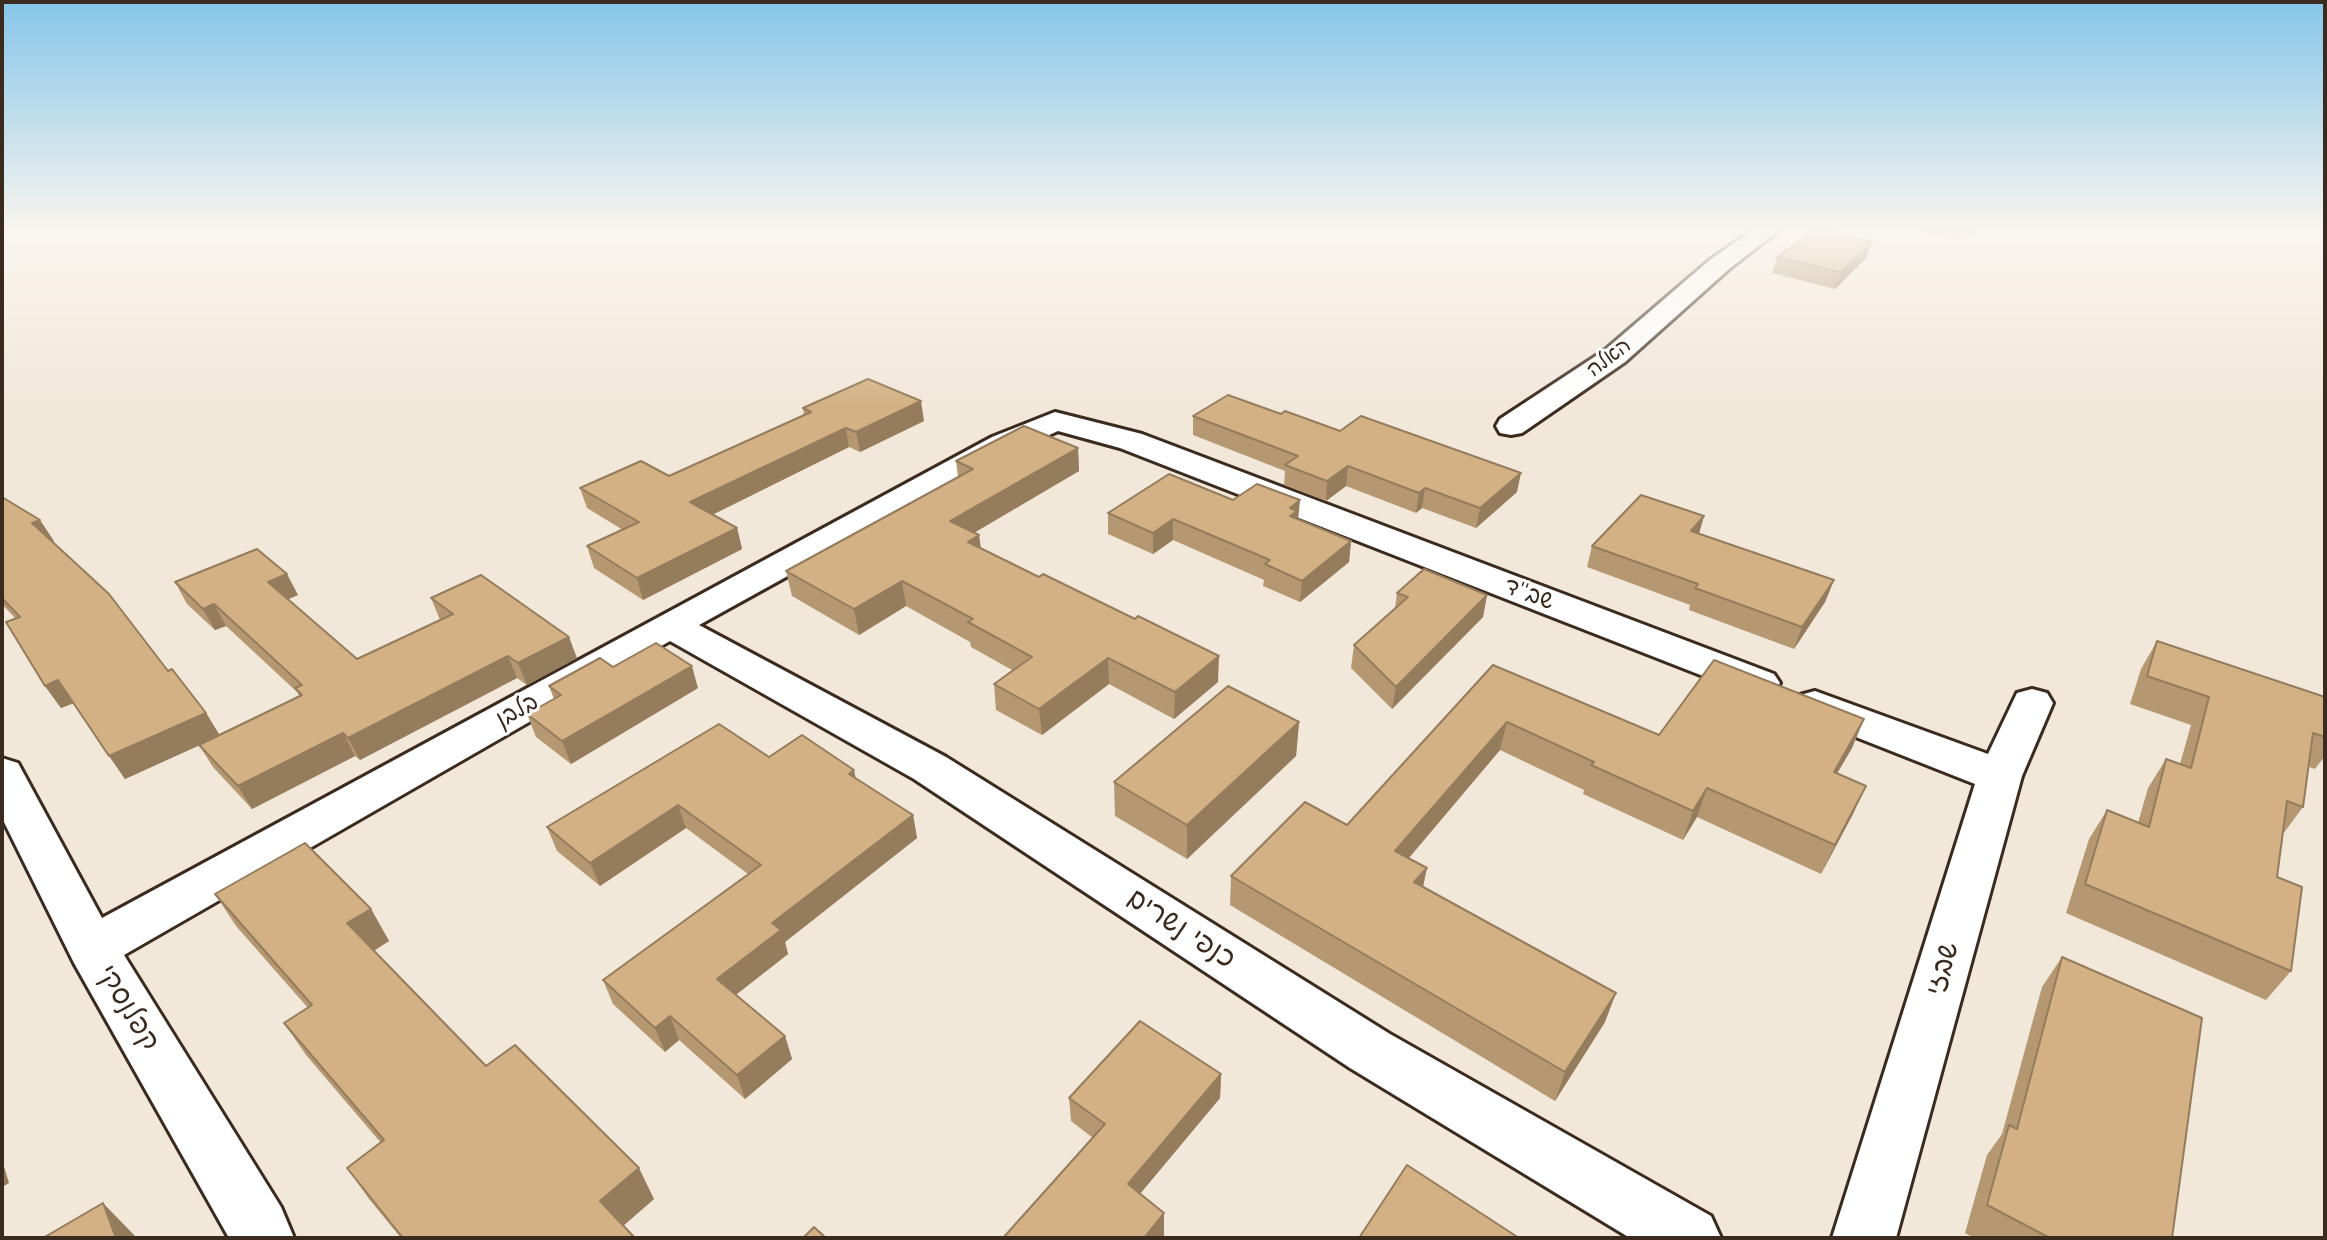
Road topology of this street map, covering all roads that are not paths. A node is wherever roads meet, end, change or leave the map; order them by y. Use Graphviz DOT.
graph roads {
  1 [pos="1692,289"];
  2 [pos="1055,421"];
  3 [pos="1511,426"];
  4 [pos="670,625"];
  5 [pos="2032,703"];
  6 [pos="2,774"];
  7 [pos="2000,776"];
  8 [pos="93,948"];
  9 [pos="262,1238"];
  10 [pos="1689,1238"];
  11 [pos="1864,1238"];
  1 -- 3 [label="street, האלה"];
  2 -- 4 [label="street, בלבן"];
  2 -- 7 [label="street, שב''ד"];
  4 -- 8 [label="street, בלבן"];
  4 -- 10 [label="street, כנפי נשרים"];
  5 -- 7 [label="street, שבזי"];
  6 -- 8 [label="street, קפלנסקי"];
  7 -- 11 [label="street, שבזי"];
  8 -- 9 [label="street, קפלנסקי"];
}
